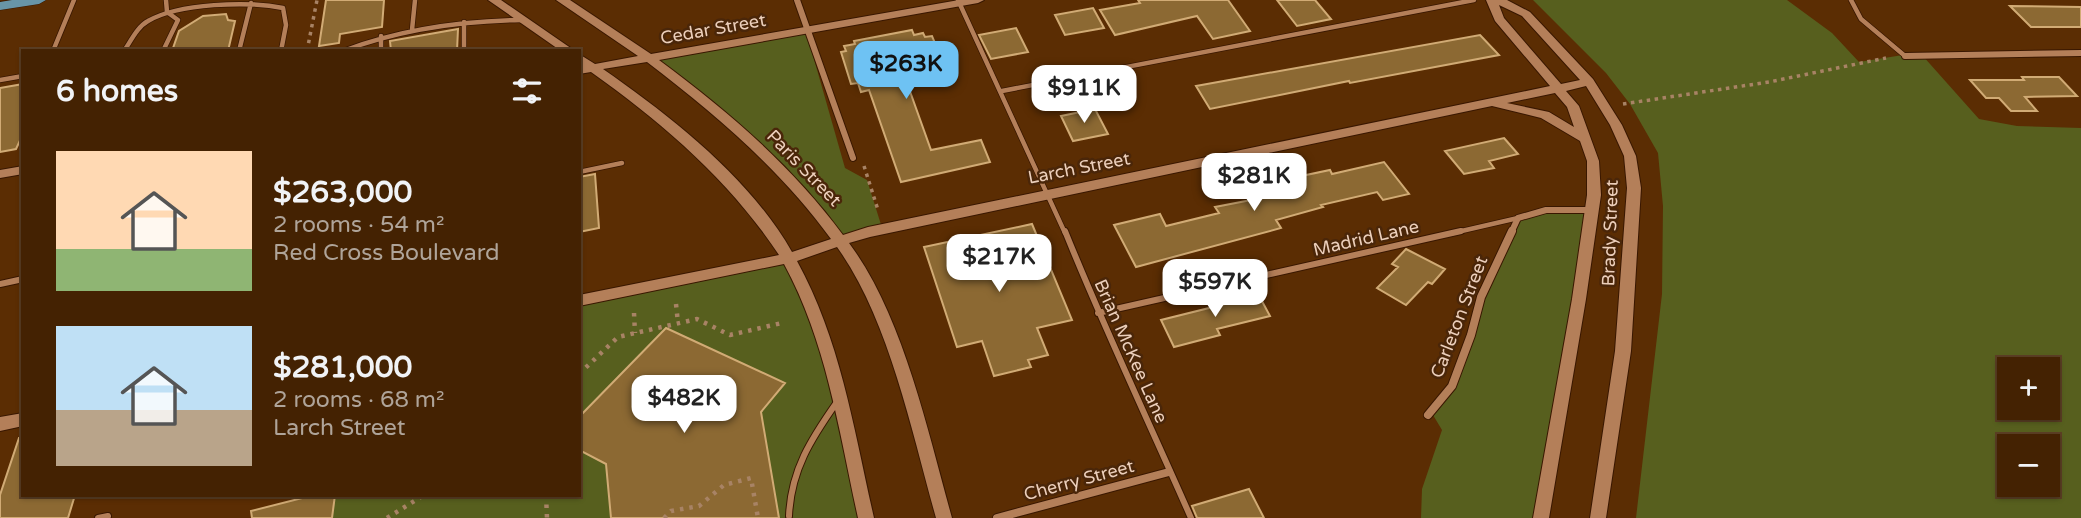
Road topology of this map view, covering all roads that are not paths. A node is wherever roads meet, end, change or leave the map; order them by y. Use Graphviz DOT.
graph roads {
  1 [pos="39,0"];
  2 [pos="74,0"];
  3 [pos="166,0"];
  4 [pos="415,0"];
  5 [pos="494,0"];
  6 [pos="562,0"];
  7 [pos="797,0"];
  8 [pos="978,0"];
  9 [pos="1474,0"];
  10 [pos="1492,0"];
  11 [pos="1498,0"];
  12 [pos="1851,0"];
  13 [pos="959,1"];
  14 [pos="251,4"];
  15 [pos="0,6"];
  16 [pos="167,12"];
  17 [pos="524,20"];
  18 [pos="464,22"];
  19 [pos="412,30"];
  20 [pos="808,30"];
  21 [pos="545,34"];
  22 [pos="381,36"];
  23 [pos="53,49"];
  24 [pos="125,49"];
  25 [pos="164,49"];
  26 [pos="240,49"];
  27 [pos="281,49"];
  28 [pos="348,49"];
  29 [pos="381,49"];
  30 [pos="464,49"];
  31 [pos="544,49"];
  32 [pos="566,49"];
  33 [pos="2081,53"];
  34 [pos="1905,55"];
  35 [pos="649,58"];
  36 [pos="586,69"];
  37 [pos="21,76"];
  38 [pos="0,80"];
  39 [pos="1589,82"];
  40 [pos="1559,88"];
  41 [pos="1002,91"];
  42 [pos="1486,104"];
  43 [pos="1585,139"];
  44 [pos="853,158"];
  45 [pos="622,163"];
  46 [pos="21,170"];
  47 [pos="581,172"];
  48 [pos="0,174"];
  49 [pos="1048,194"];
  50 [pos="1592,210"];
  51 [pos="1518,218"];
  52 [pos="841,242"];
  53 [pos="790,258"];
  54 [pos="21,279"];
  55 [pos="0,284"];
  56 [pos="581,301"];
  57 [pos="1098,313"];
  58 [pos="838,400"];
  59 [pos="1428,415"];
  60 [pos="21,419"];
  61 [pos="0,424"];
  62 [pos="1169,472"];
  63 [pos="108,516"];
  64 [pos="789,516"];
  65 [pos="98,518"];
  66 [pos="866,518"];
  67 [pos="944,518"];
  68 [pos="997,518"];
  69 [pos="1191,518"];
  70 [pos="1541,518"];
  71 [pos="1598,518"];
  1 -- 15 [label="main road"];
  2 -- 23 [label="lane"];
  3 -- 16 [label="lane"];
  4 -- 19 [label="lane"];
  5 -- 17 [label="main road"];
  6 -- 35 [label="main road, Paris Street"];
  7 -- 20 [label="street"];
  8 -- 13 [label="main road, Cedar Street"];
  9 -- 41 [label="lane"];
  10 -- 40 [label="main road, Brady Street"];
  11 -- 39 [label="main road, Brady Street"];
  12 -- 34 [label="lane"];
  13 -- 20 [label="main road, Cedar Street"];
  13 -- 41 [label="lane, Brian McKee Lane"];
  14 -- 16 [label="lane"];
  14 -- 26 [label="lane"];
  14 -- 27 [label="lane"];
  16 -- 24 [label="lane"];
  16 -- 25 [label="lane"];
  17 -- 18 [label="lane"];
  17 -- 21 [label="main road"];
  18 -- 19 [label="lane"];
  18 -- 30 [label="lane"];
  19 -- 22 [label="lane"];
  20 -- 35 [label="main road, Cedar Street"];
  20 -- 44 [label="street"];
  21 -- 31 [label="main road"];
  21 -- 32 [label="main road"];
  22 -- 28 [label="lane"];
  22 -- 29 [label="lane"];
  33 -- 34 [label="street"];
  35 -- 36 [label="main road, Cedar Street"];
  35 -- 52 [label="main road, Paris Street"];
  36 -- 53 [label="main road"];
  37 -- 38 [label="lane"];
  39 -- 40 [label="main road, Larch Street"];
  39 -- 71 [label="main road, Brady Street"];
  40 -- 42 [label="main road, Larch Street"];
  40 -- 43 [label="main road, Brady Street"];
  41 -- 49 [label="lane, Brian McKee Lane"];
  42 -- 43 [label="main road"];
  42 -- 49 [label="main road, Larch Street"];
  43 -- 50 [label="main road, Brady Street"];
  45 -- 47 [label="lane"];
  46 -- 48 [label="main road"];
  49 -- 52 [label="main road, Larch Street"];
  49 -- 57 [label="lane, Brian McKee Lane"];
  50 -- 51 [label="street"];
  50 -- 70 [label="main road, Brady Street"];
  51 -- 57 [label="lane, Madrid Lane"];
  51 -- 59 [label="street, Carleton Street"];
  52 -- 53 [label="main road, Larch Street"];
  52 -- 67 [label="main road, Paris Street"];
  53 -- 56 [label="main road, Larch Street"];
  53 -- 58 [label="main road"];
  54 -- 55 [label="lane"];
  57 -- 62 [label="lane, Brian McKee Lane"];
  58 -- 64 [label="lane"];
  58 -- 66 [label="main road"];
  60 -- 61 [label="main road"];
  62 -- 68 [label="street, Cherry Street"];
  62 -- 69 [label="lane, Brian McKee Lane"];
  63 -- 65 [label="lane"];
}
